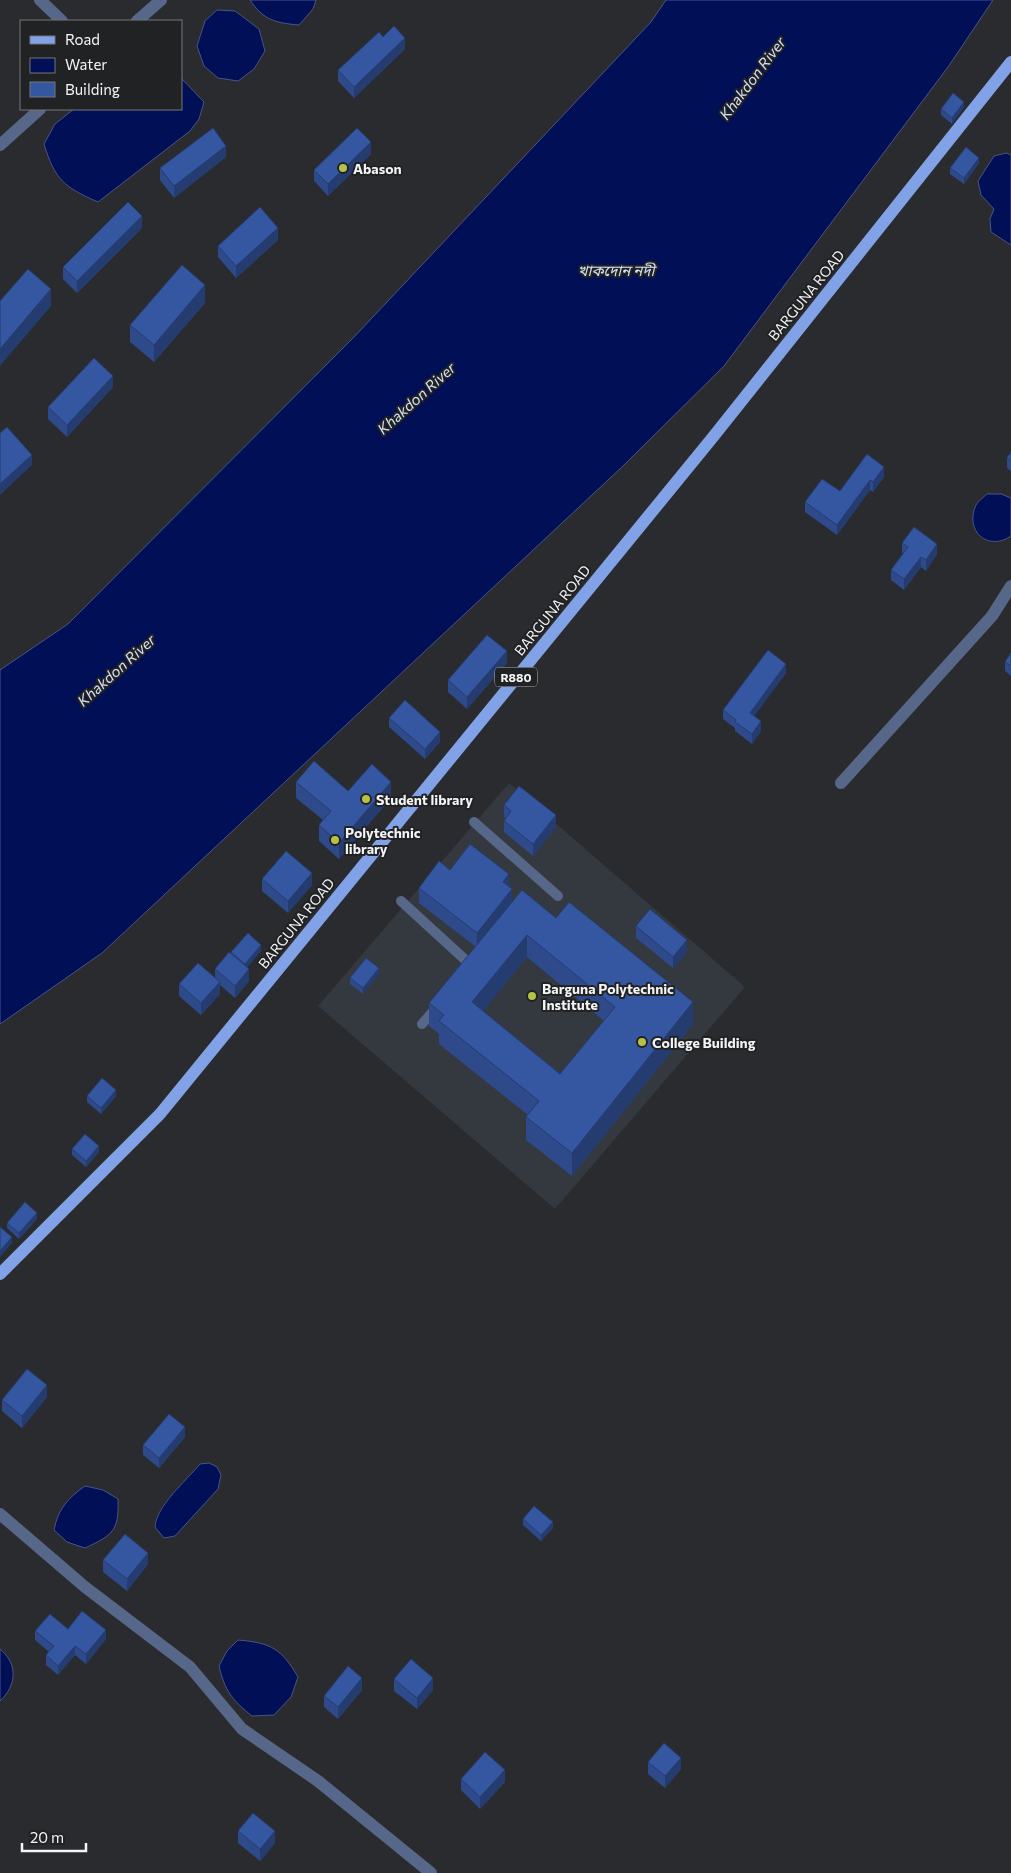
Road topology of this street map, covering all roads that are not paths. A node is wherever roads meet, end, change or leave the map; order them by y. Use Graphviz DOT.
graph roads {
  1 [pos="40,0"];
  2 [pos="161,0"];
  3 [pos="61,20"];
  4 [pos="138,20"];
  5 [pos="1011,62"];
  6 [pos="39,110"];
  7 [pos="0,144"];
  8 [pos="1011,586"];
  9 [pos="841,783"];
  10 [pos="474,822"];
  11 [pos="558,896"];
  12 [pos="401,902"];
  13 [pos="459,980"];
  14 [pos="447,995"];
  15 [pos="422,1024"];
  16 [pos="0,1274"];
  17 [pos="0,1514"];
  18 [pos="431,1873"];
  1 -- 3 [label="street"];
  2 -- 4 [label="street"];
  5 -- 16 [label="main road, BARGUNA ROAD / R880"];
  6 -- 7 [label="street"];
  8 -- 9 [label="street"];
  10 -- 11 [label="lane"];
  12 -- 13 [label="lane"];
  14 -- 15 [label="lane"];
  17 -- 18 [label="street"];
}
